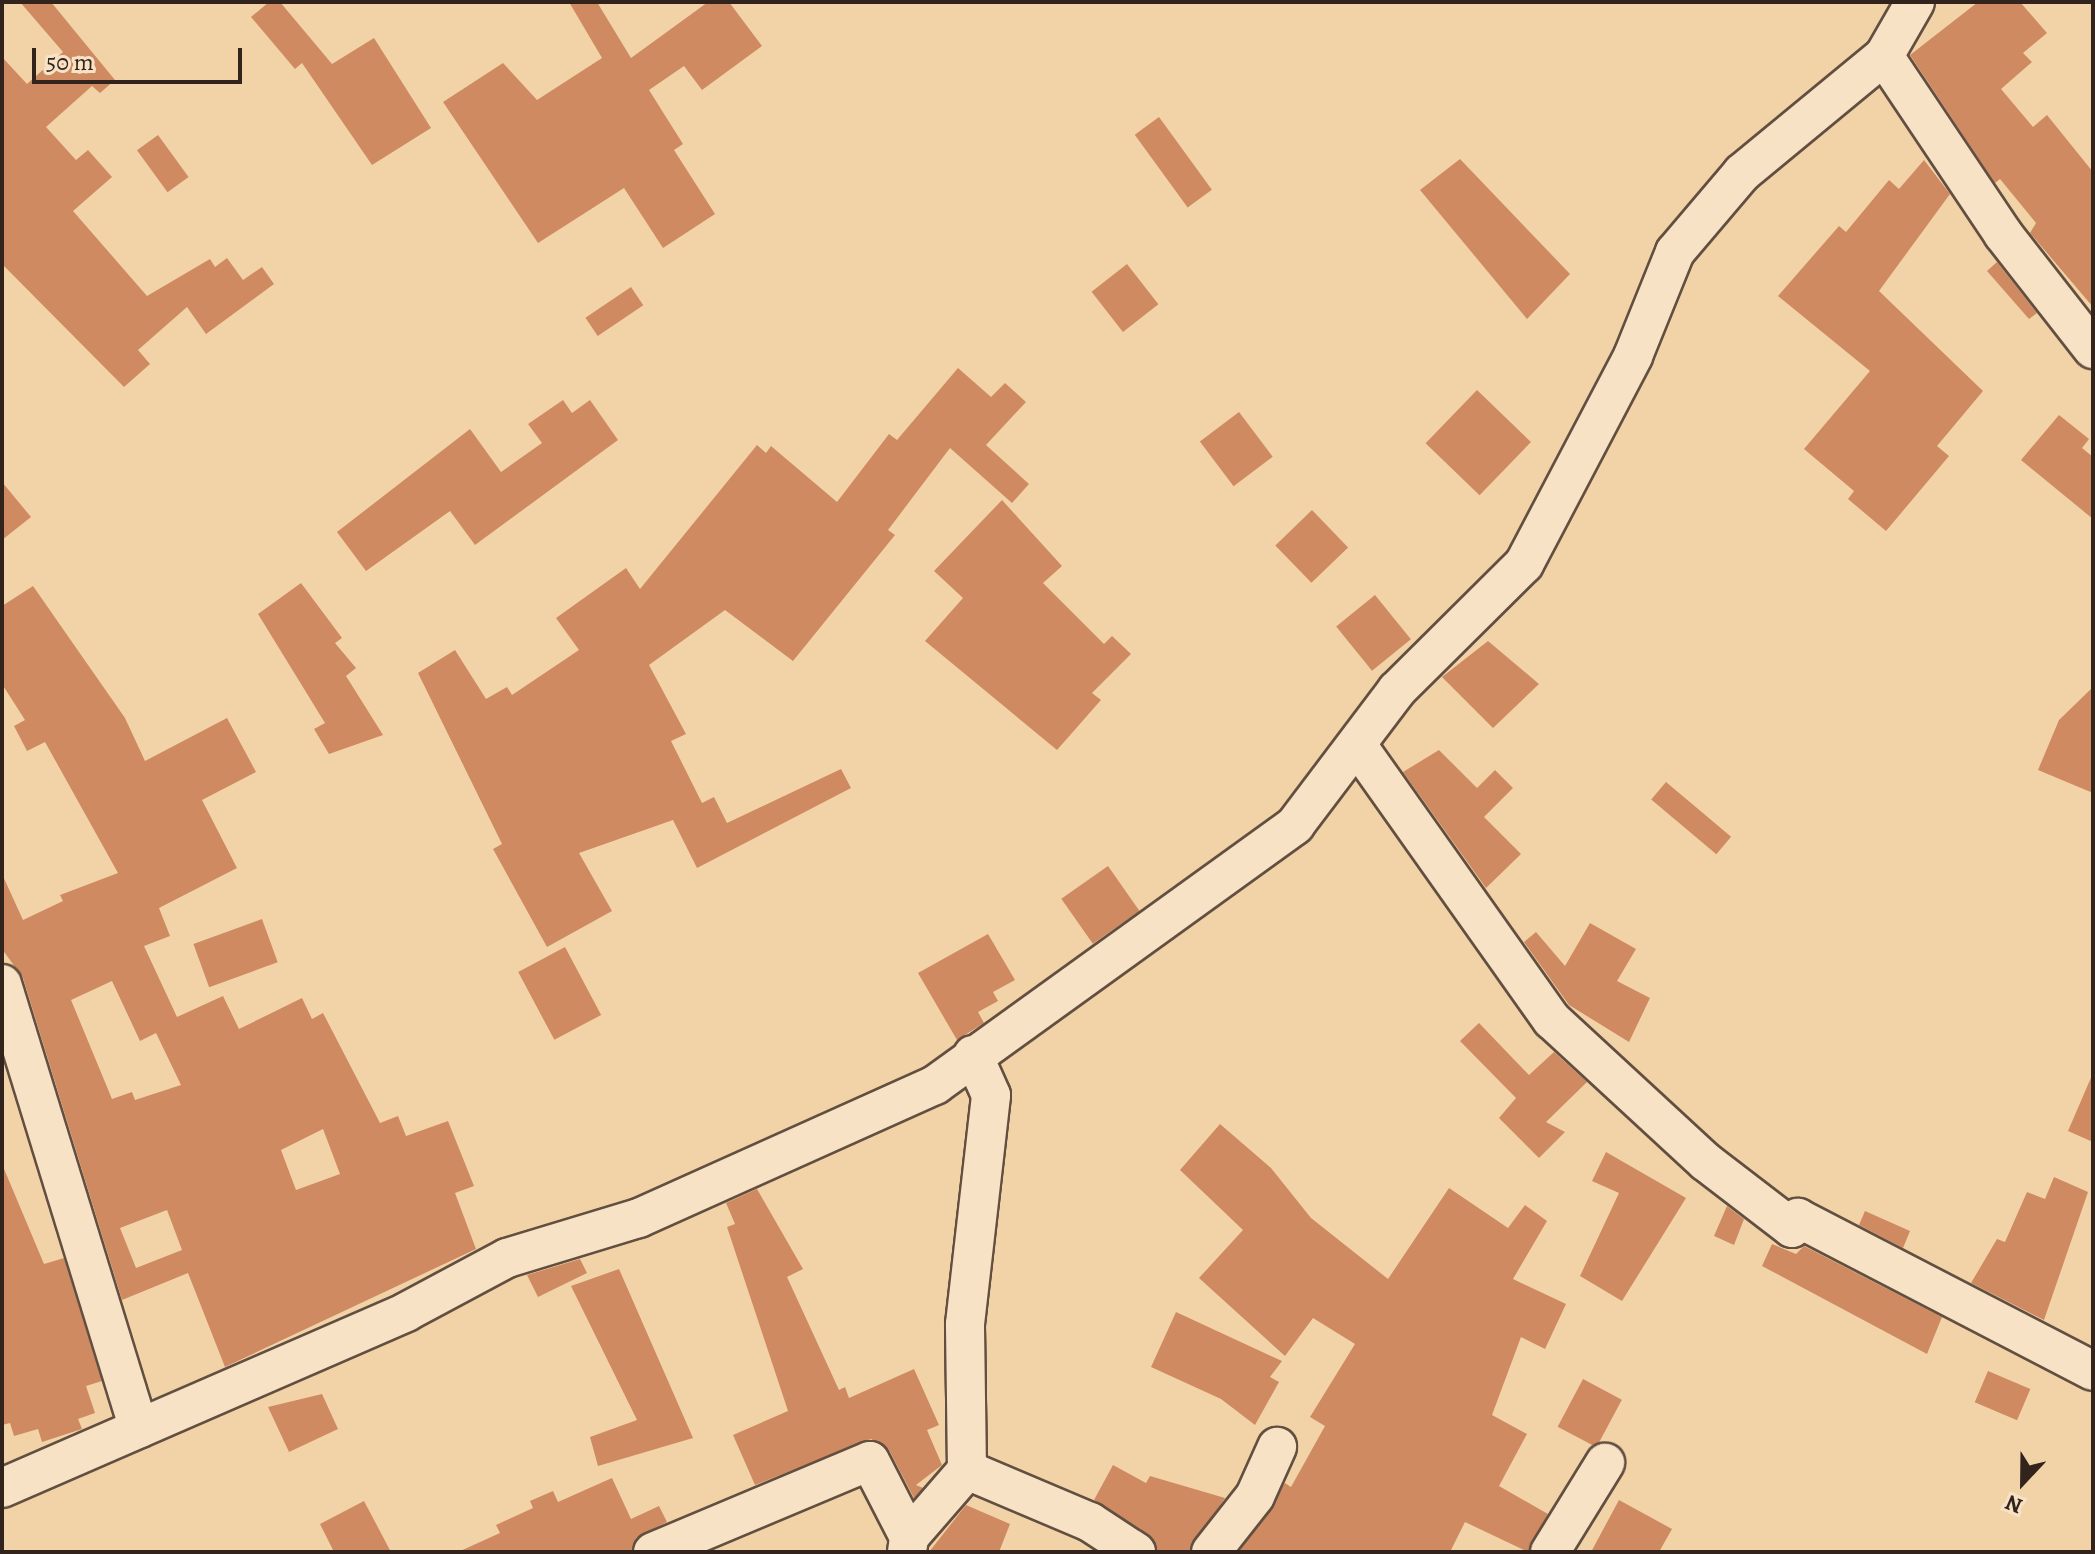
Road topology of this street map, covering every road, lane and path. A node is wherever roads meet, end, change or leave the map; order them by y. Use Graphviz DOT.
graph roads {
  1 [pos="1915,2"];
  2 [pos="1884,56"];
  3 [pos="2093,349"];
  4 [pos="1357,745"];
  5 [pos="2,984"];
  6 [pos="973,1055"];
  7 [pos="2093,1371"];
  8 [pos="139,1428"];
  9 [pos="1277,1447"];
  10 [pos="1605,1463"];
  11 [pos="967,1470"];
  12 [pos="2,1488"];
  13 [pos="908,1544"];
  14 [pos="1218,1550"];
  15 [pos="653,1552"];
  16 [pos="1136,1552"];
  17 [pos="1550,1552"];
  1 -- 2 [label="street"];
  2 -- 3 [label="street"];
  2 -- 4 [label="street"];
  4 -- 6 [label="street"];
  4 -- 7 [label="street"];
  5 -- 8 [label="street"];
  6 -- 8 [label="street"];
  6 -- 11 [label="street"];
  8 -- 12 [label="street"];
  9 -- 14 [label="street"];
  10 -- 17 [label="street"];
  11 -- 13 [label="street"];
  11 -- 16 [label="street"];
  13 -- 15 [label="street"];
}
